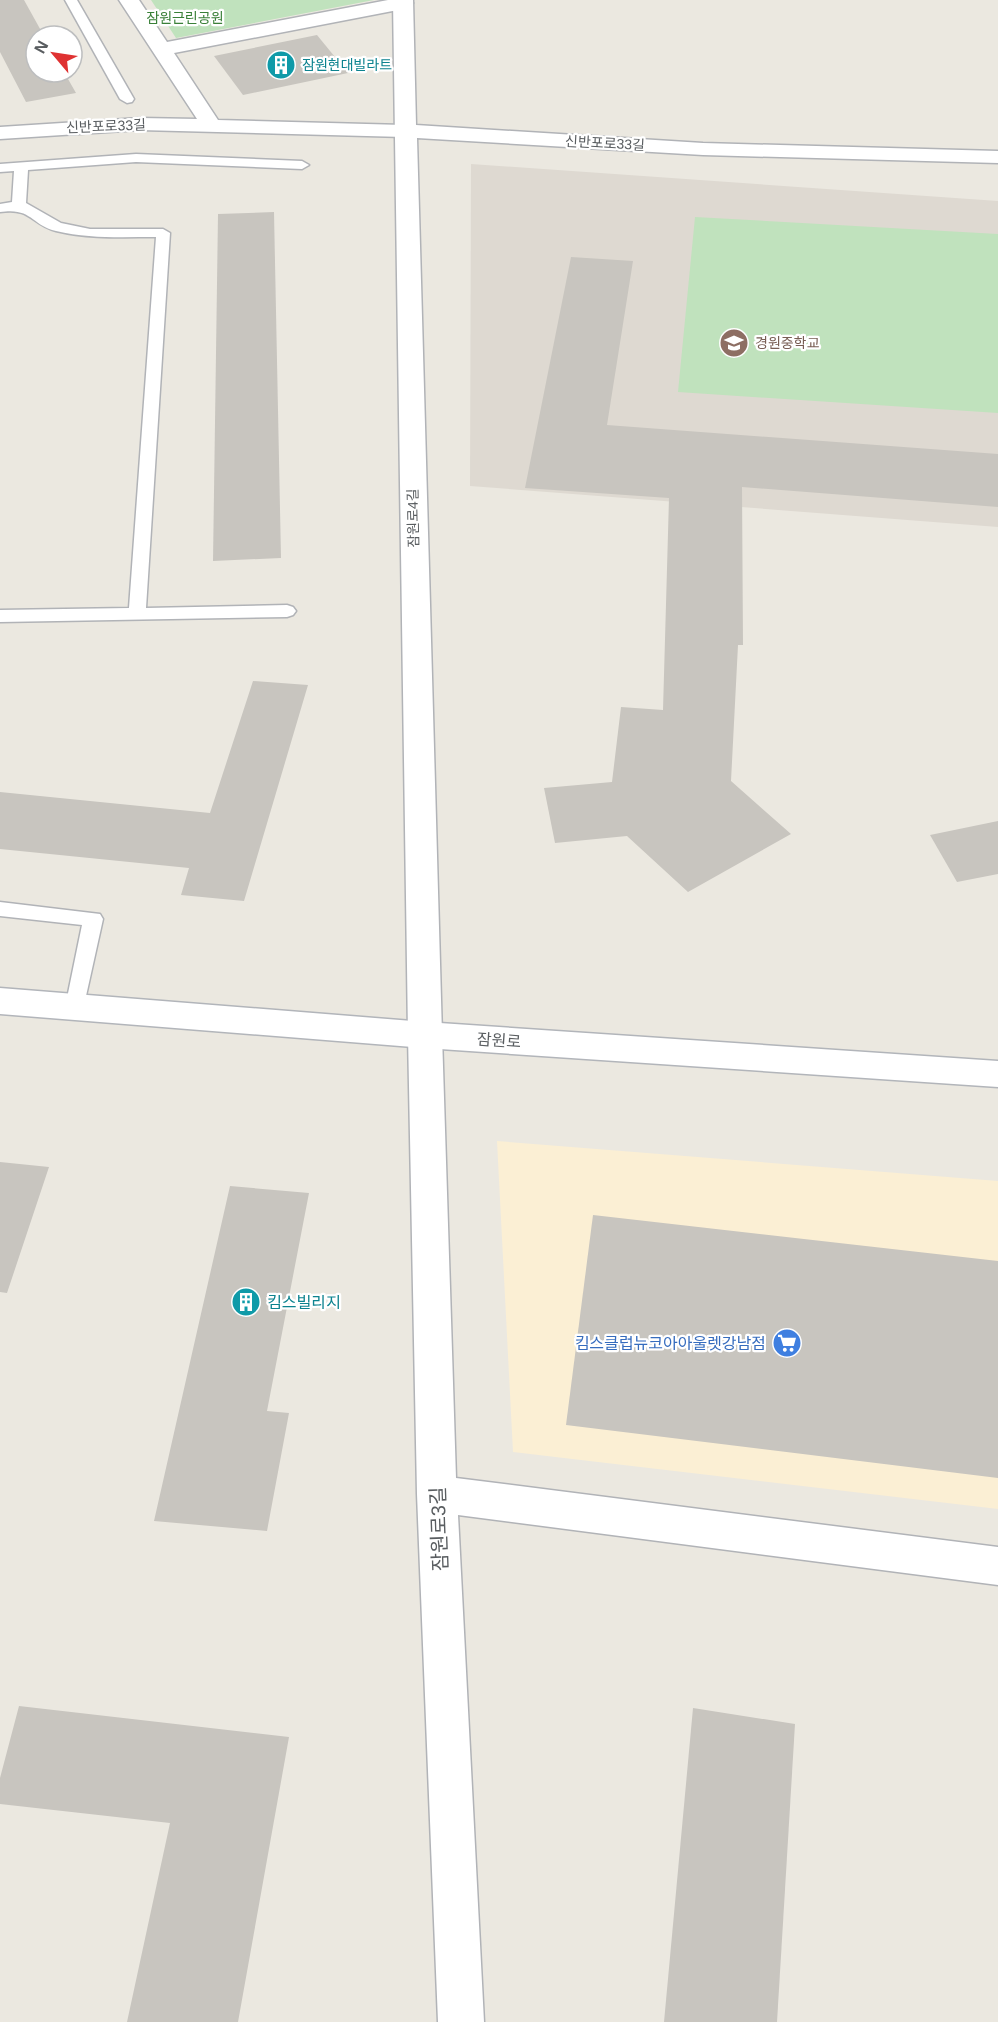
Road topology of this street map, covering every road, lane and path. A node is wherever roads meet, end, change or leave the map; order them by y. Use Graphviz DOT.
graph roads {
  1 [pos="71,0"];
  2 [pos="129,0"];
  3 [pos="403,2"];
  4 [pos="161,49"];
  5 [pos="127,99"];
  6 [pos="212,126"];
  7 [pos="404,132"];
  8 [pos="0,133"];
  9 [pos="998,158"];
  10 [pos="302,165"];
  11 [pos="21,166"];
  12 [pos="0,168"];
  13 [pos="19,205"];
  14 [pos="0,208"];
  15 [pos="287,611"];
  16 [pos="137,614"];
  17 [pos="0,616"];
  18 [pos="0,909"];
  19 [pos="0,1001"];
  20 [pos="75,1008"];
  21 [pos="425,1035"];
  22 [pos="998,1074"];
  23 [pos="437,1494"];
  24 [pos="998,1566"];
  25 [pos="461,2022"];
  1 -- 5 [label="lane"];
  2 -- 4 [label="street"];
  3 -- 4 [label="street"];
  3 -- 7 [label="street, 잠원로4길"];
  4 -- 6 [label="street"];
  6 -- 7 [label="street, 신반포로33길"];
  6 -- 8 [label="street, 신반포로33길"];
  7 -- 9 [label="street, 신반포로33길"];
  7 -- 21 [label="street, 잠원로4길"];
  10 -- 11 [label="lane"];
  11 -- 12 [label="lane"];
  11 -- 13 [label="lane"];
  13 -- 14 [label="lane"];
  13 -- 16 [label="lane"];
  15 -- 16 [label="lane"];
  16 -- 17 [label="lane"];
  18 -- 20 [label="lane"];
  19 -- 20 [label="street, 잠원로"];
  20 -- 21 [label="street, 잠원로"];
  21 -- 22 [label="street, 잠원로"];
  21 -- 23 [label="street, 잠원로3길"];
  23 -- 24 [label="street"];
  23 -- 25 [label="street, 잠원로3길"];
}
